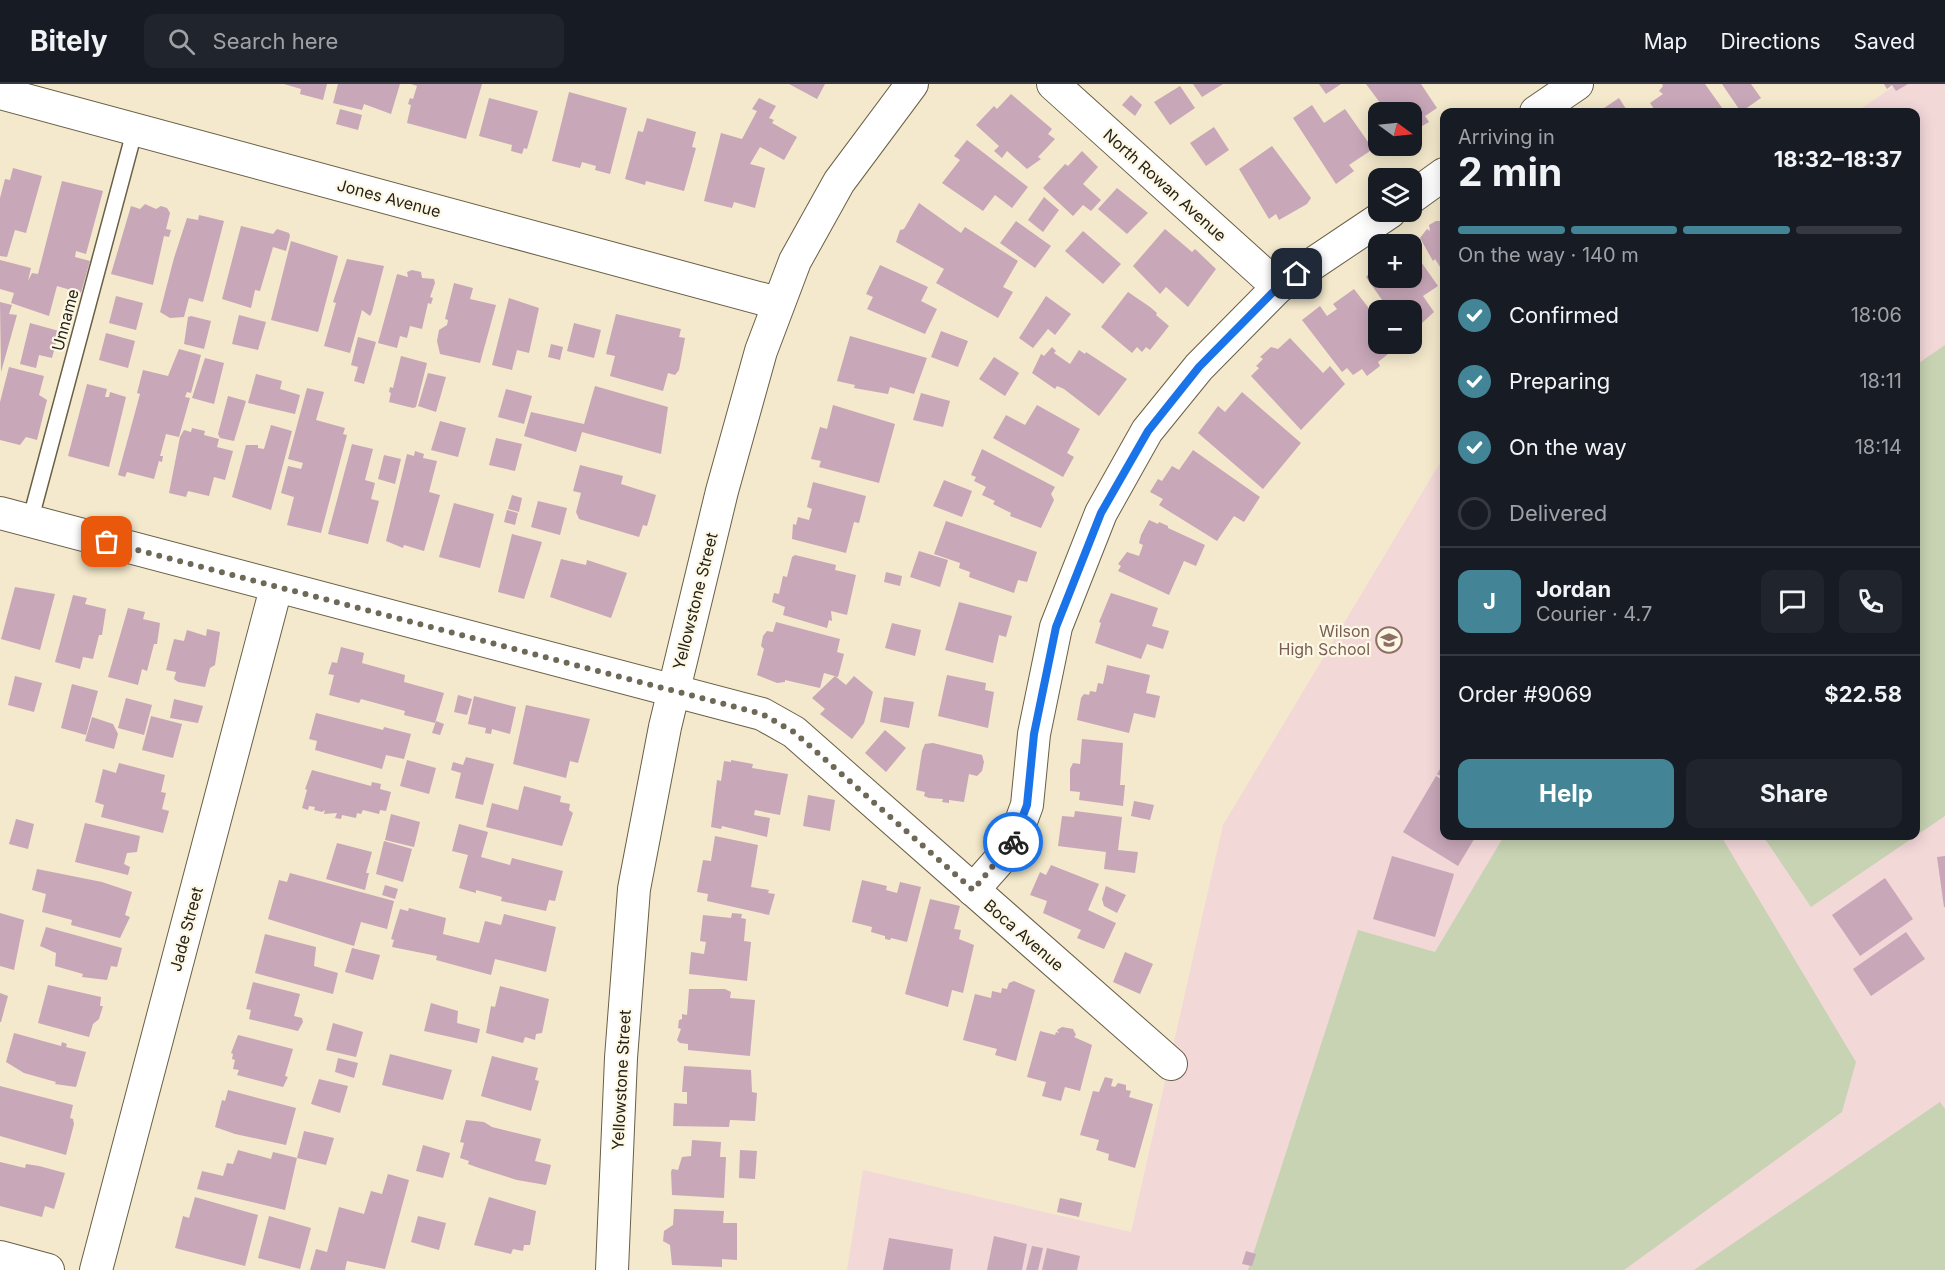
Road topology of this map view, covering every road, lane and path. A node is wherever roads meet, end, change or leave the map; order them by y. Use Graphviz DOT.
graph roads {
  1 [pos="912,84"];
  2 [pos="1053,84"];
  3 [pos="1577,84"];
  4 [pos="0,93"];
  5 [pos="1542,108"];
  6 [pos="135,129"];
  7 [pos="1440,177"];
  8 [pos="1422,190"];
  9 [pos="1375,222"];
  10 [pos="1278,287"];
  11 [pos="777,303"];
  12 [pos="0,513"];
  13 [pos="30,521"];
  14 [pos="276,588"];
  15 [pos="674,690"];
  16 [pos="973,890"];
  17 [pos="1171,1064"];
  18 [pos="0,1257"];
  19 [pos="48,1270"];
  20 [pos="96,1270"];
  21 [pos="612,1270"];
  1 -- 11 [label="street, Yellowstone Street"];
  2 -- 10 [label="street, North Rowan Avenue"];
  3 -- 5 [label="street"];
  4 -- 6 [label="street, Jones Avenue"];
  6 -- 11 [label="street, Jones Avenue"];
  6 -- 13 [label="lane, Unname"];
  7 -- 8 [label="street"];
  9 -- 10 [label="street"];
  10 -- 16 [label="street"];
  11 -- 15 [label="street, Yellowstone Street"];
  12 -- 13 [label="street, Boca Avenue"];
  13 -- 14 [label="street, Boca Avenue"];
  14 -- 15 [label="street, Boca Avenue"];
  14 -- 20 [label="street, Jade Street"];
  15 -- 16 [label="street, Boca Avenue"];
  15 -- 21 [label="street, Yellowstone Street"];
  16 -- 17 [label="street, Boca Avenue"];
  18 -- 19 [label="street"];
}
